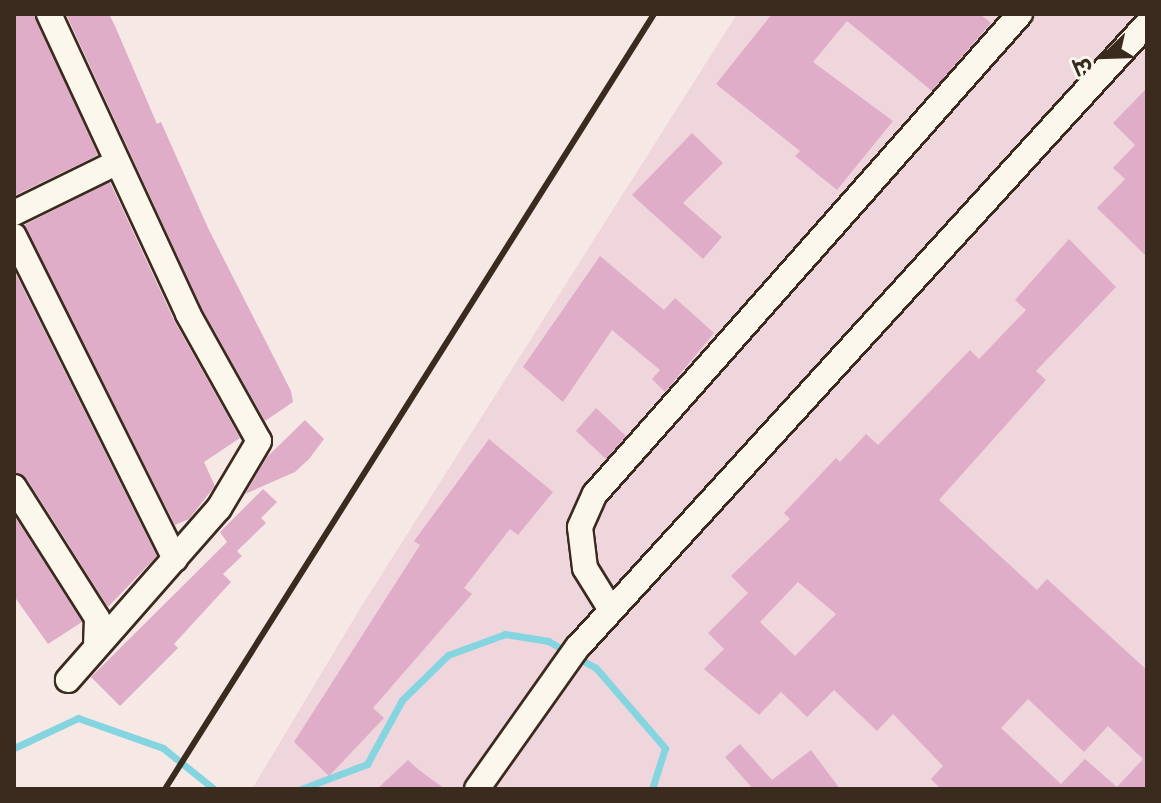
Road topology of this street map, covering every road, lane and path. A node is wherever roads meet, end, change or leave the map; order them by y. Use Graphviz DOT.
graph roads {
  1 [pos="49,14"];
  2 [pos="1020,14"];
  3 [pos="1147,24"];
  4 [pos="116,163"];
  5 [pos="14,213"];
  6 [pos="14,236"];
  7 [pos="14,487"];
  8 [pos="175,559"];
  9 [pos="611,610"];
  10 [pos="96,647"];
  11 [pos="68,680"];
  12 [pos="477,789"];
  1 -- 4 [label="street"];
  2 -- 9 [label="street"];
  3 -- 9 [label="street"];
  4 -- 5 [label="street"];
  4 -- 8 [label="street"];
  6 -- 8 [label="street"];
  7 -- 10 [label="street"];
  8 -- 10 [label="street"];
  9 -- 12 [label="street"];
  10 -- 11 [label="street"];
}
